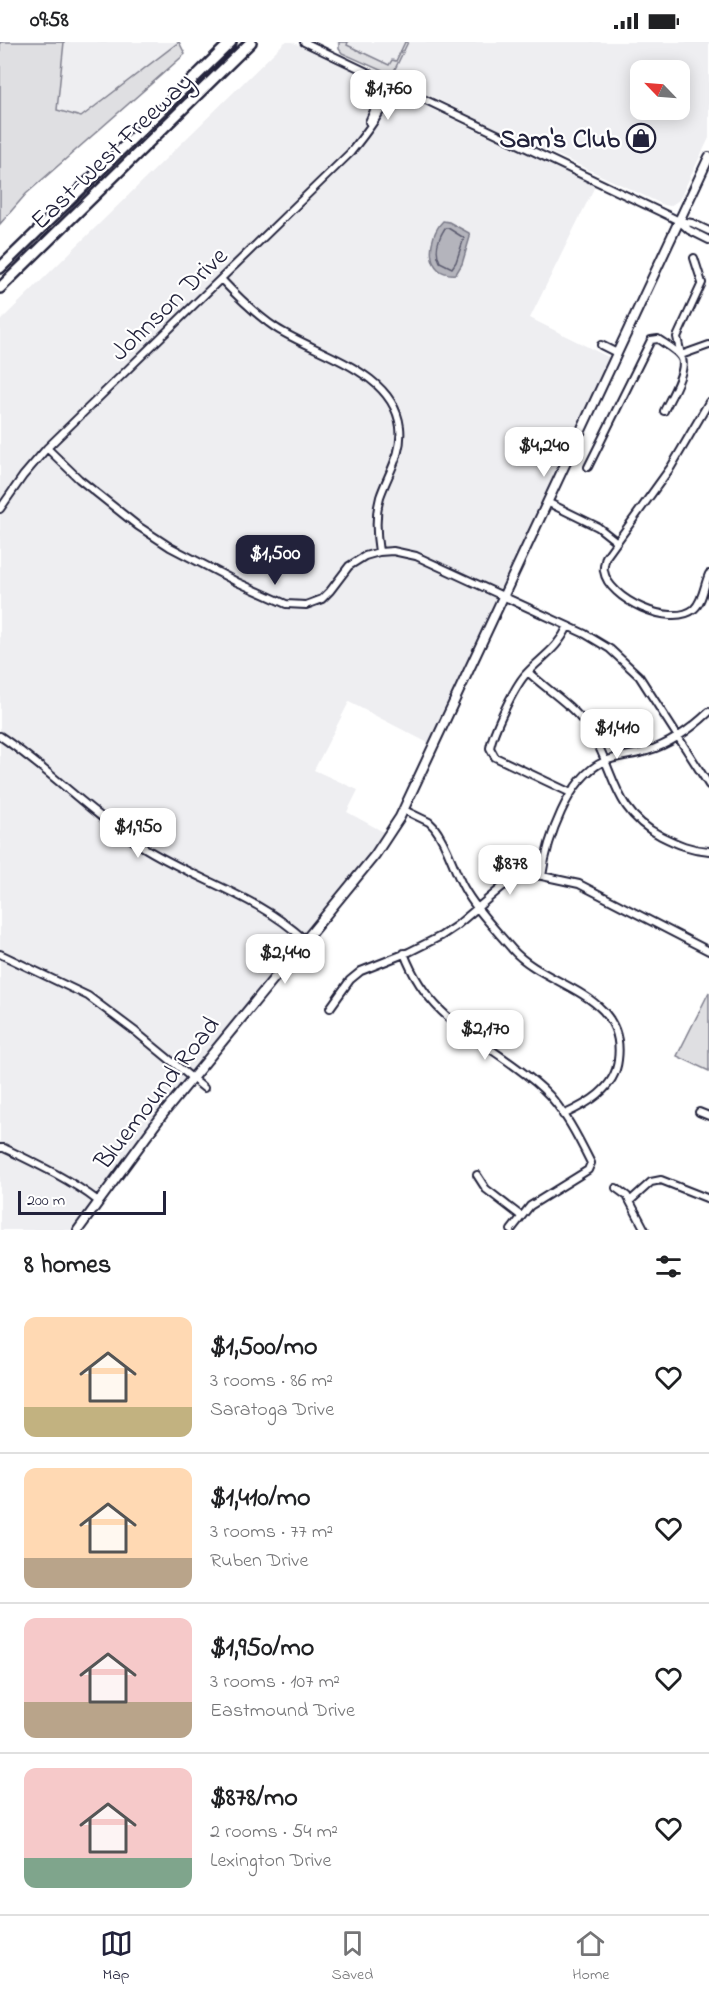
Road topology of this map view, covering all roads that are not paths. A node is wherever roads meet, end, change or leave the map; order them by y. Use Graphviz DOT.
graph roads {
  1 [pos="231,42"];
  2 [pos="251,42"];
  3 [pos="304,42"];
  4 [pos="393,84"];
  5 [pos="709,157"];
  6 [pos="679,221"];
  7 [pos="709,231"];
  8 [pos="709,240"];
  9 [pos="694,258"];
  10 [pos="0,268"];
  11 [pos="221,279"];
  12 [pos="0,288"];
  13 [pos="601,345"];
  14 [pos="709,345"];
  15 [pos="617,353"];
  16 [pos="681,356"];
  17 [pos="709,402"];
  18 [pos="664,411"];
  19 [pos="47,448"];
  20 [pos="588,467"];
  21 [pos="547,502"];
  22 [pos="0,509"];
  23 [pos="617,542"];
  24 [pos="379,552"];
  25 [pos="709,574"];
  26 [pos="503,596"];
  27 [pos="568,626"];
  28 [pos="528,672"];
  29 [pos="709,712"];
  30 [pos="0,736"];
  31 [pos="678,736"];
  32 [pos="604,761"];
  33 [pos="709,784"];
  34 [pos="571,794"];
  35 [pos="404,810"];
  36 [pos="709,851"];
  37 [pos="542,876"];
  38 [pos="478,908"];
  39 [pos="305,940"];
  40 [pos="709,951"];
  41 [pos="404,953"];
  42 [pos="0,954"];
  43 [pos="330,1008"];
  44 [pos="192,1078"];
  45 [pos="204,1088"];
  46 [pos="699,1112"];
  47 [pos="563,1115"];
  48 [pos="709,1116"];
  49 [pos="1,1146"];
  50 [pos="477,1176"];
  51 [pos="616,1188"];
  52 [pos="709,1200"];
  53 [pos="98,1201"];
  54 [pos="630,1201"];
  55 [pos="521,1216"];
  56 [pos="78,1230"];
  57 [pos="511,1230"];
  58 [pos="645,1230"];
  1 -- 10 [label="highway, East-West Freeway"];
  2 -- 12 [label="highway, East-West Freeway"];
  3 -- 4 [label="street"];
  4 -- 6 [label="street"];
  4 -- 11 [label="street, Johnson Drive"];
  5 -- 6 [label="main road, Bluemound Road"];
  6 -- 7 [label="street"];
  6 -- 8 [label="street"];
  6 -- 15 [label="main road, Bluemound Road"];
  9 -- 16 [label="street"];
  11 -- 19 [label="street, Johnson Drive"];
  11 -- 24 [label="street"];
  13 -- 15 [label="street"];
  14 -- 16 [label="street"];
  15 -- 21 [label="main road, Bluemound Road"];
  16 -- 18 [label="street"];
  16 -- 20 [label="street"];
  17 -- 23 [label="street"];
  19 -- 22 [label="street, Johnson Drive"];
  19 -- 24 [label="street"];
  21 -- 23 [label="street"];
  21 -- 26 [label="main road, Bluemound Road"];
  23 -- 25 [label="street"];
  24 -- 26 [label="street"];
  26 -- 27 [label="street"];
  26 -- 35 [label="main road, Bluemound Road"];
  27 -- 28 [label="street"];
  27 -- 31 [label="street"];
  28 -- 32 [label="street"];
  28 -- 34 [label="street"];
  29 -- 31 [label="street"];
  30 -- 39 [label="street"];
  31 -- 32 [label="street"];
  31 -- 33 [label="street"];
  32 -- 34 [label="street"];
  32 -- 36 [label="street"];
  34 -- 37 [label="street"];
  35 -- 38 [label="street"];
  35 -- 39 [label="main road, Bluemound Road"];
  37 -- 38 [label="street"];
  37 -- 40 [label="street"];
  38 -- 41 [label="street"];
  38 -- 47 [label="street"];
  39 -- 44 [label="main road, Bluemound Road"];
  41 -- 43 [label="street"];
  41 -- 47 [label="street"];
  42 -- 44 [label="street"];
  44 -- 45 [label="street"];
  44 -- 53 [label="main road, Bluemound Road"];
  46 -- 48 [label="street"];
  47 -- 55 [label="street"];
  49 -- 53 [label="street"];
  50 -- 55 [label="street"];
  51 -- 54 [label="street"];
  52 -- 54 [label="street"];
  53 -- 56 [label="main road, Bluemound Road"];
  54 -- 58 [label="street"];
  55 -- 57 [label="street"];
}
